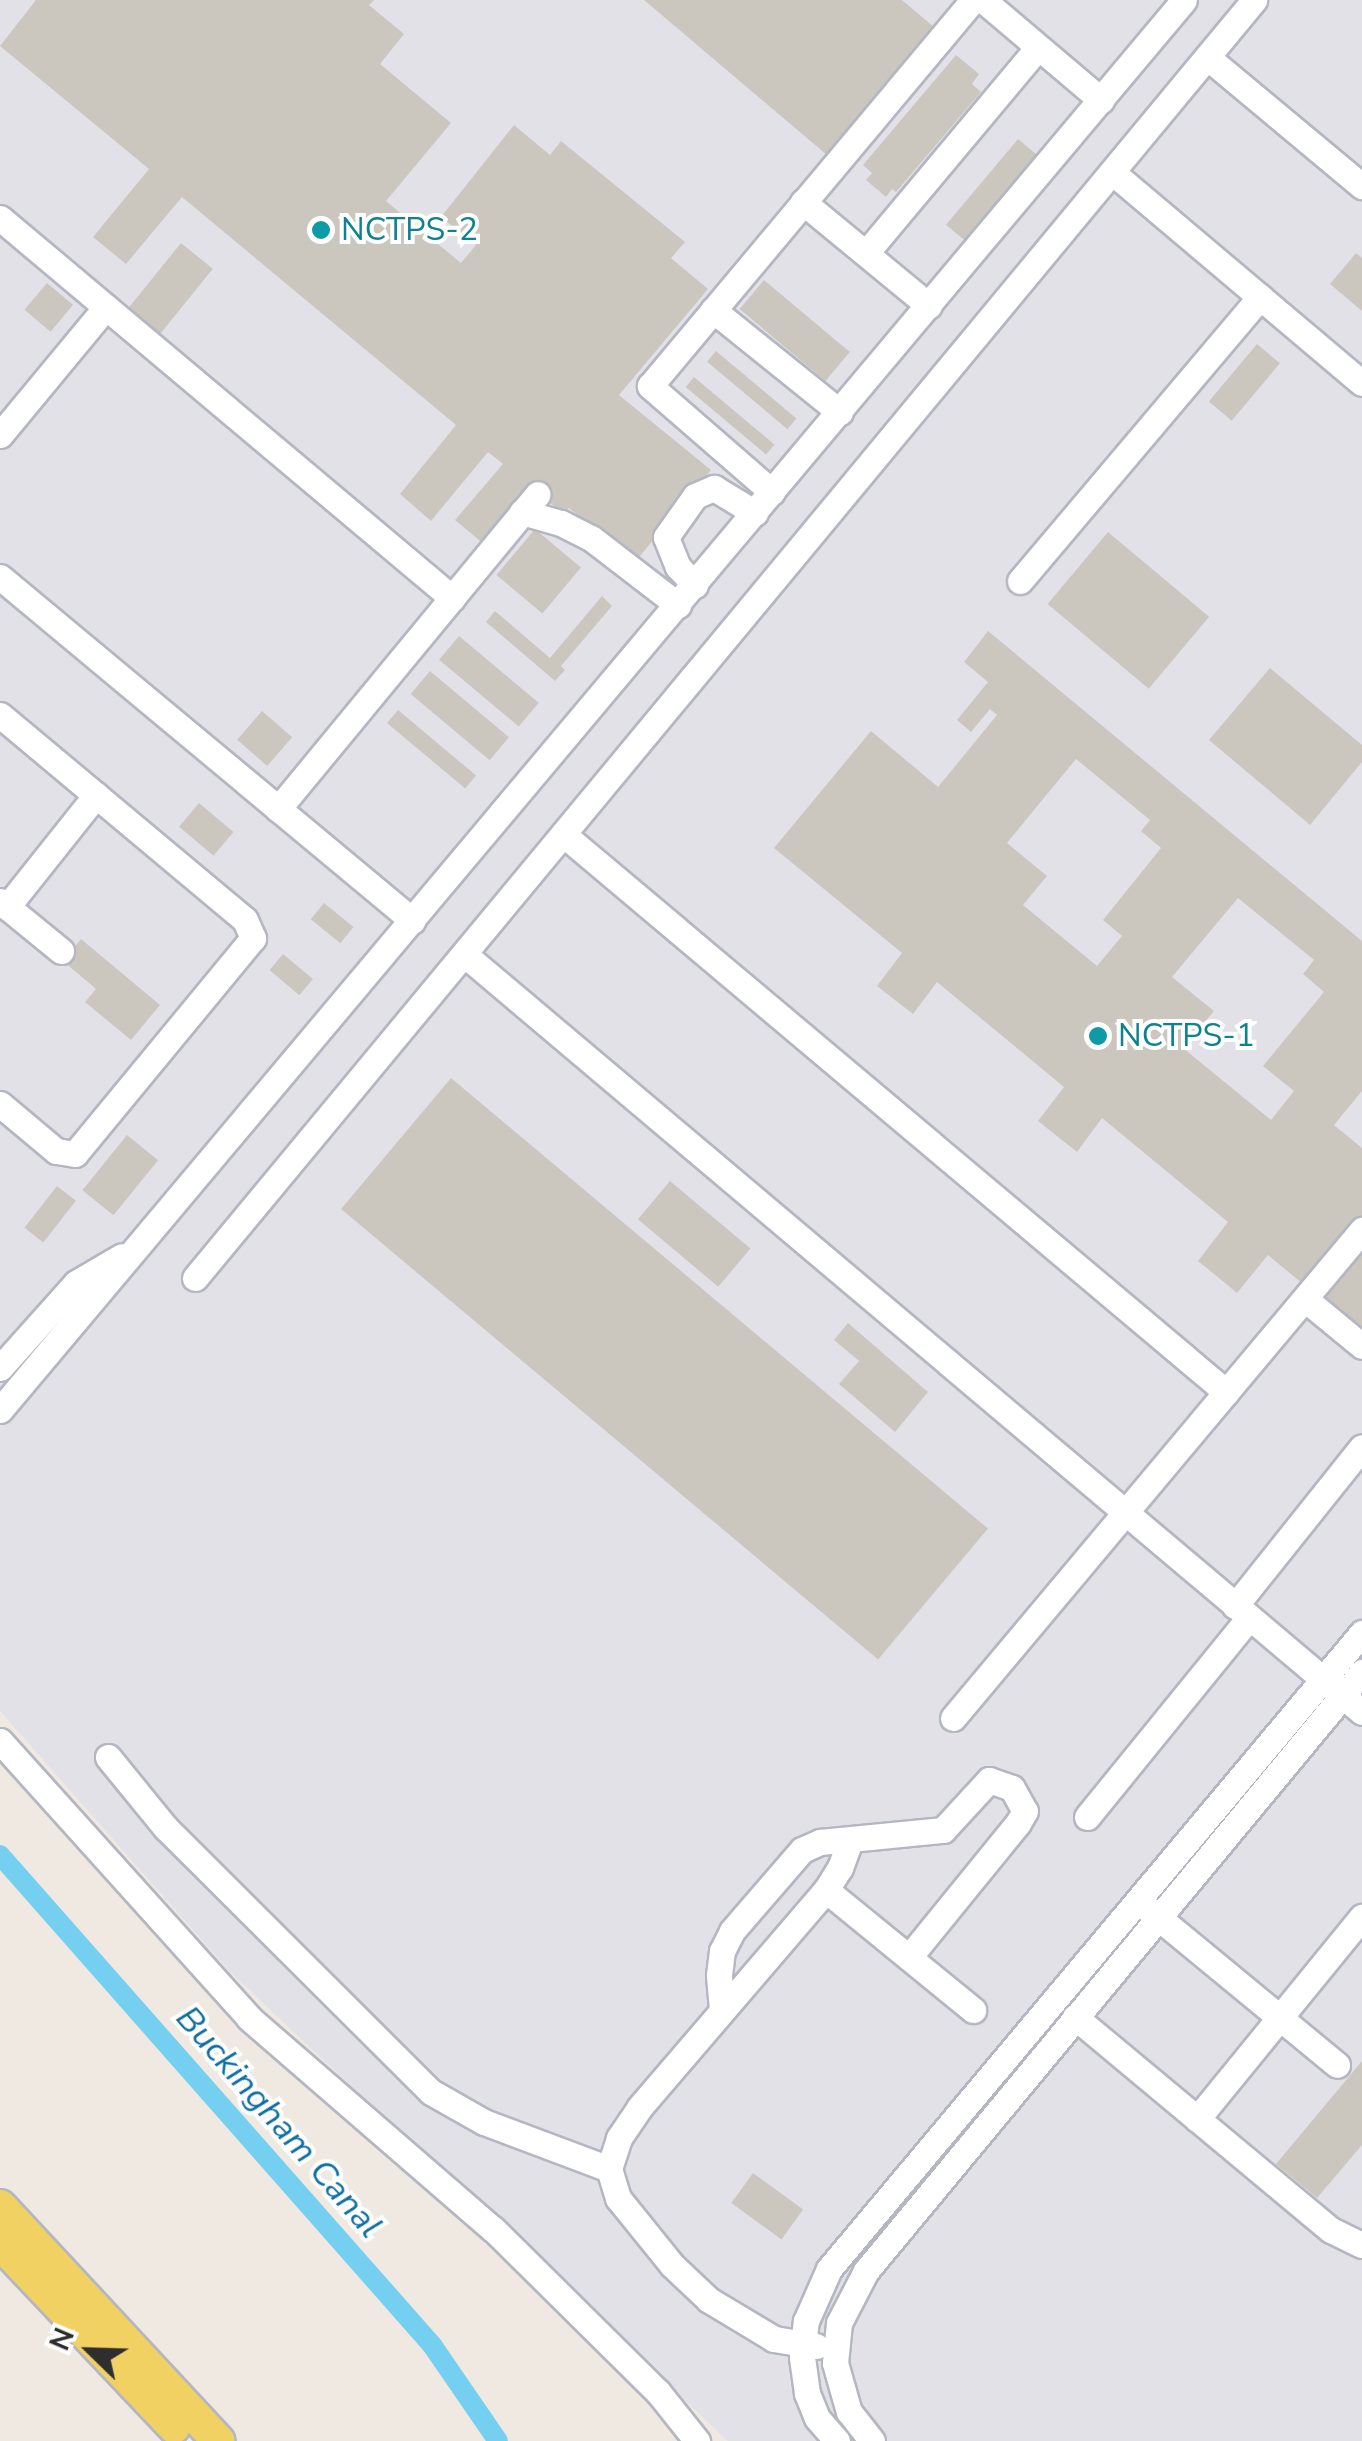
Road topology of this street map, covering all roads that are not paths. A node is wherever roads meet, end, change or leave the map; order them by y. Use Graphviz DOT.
graph roads {
  1 [pos="972,0"];
  2 [pos="983,0"];
  3 [pos="1184,0"];
  4 [pos="1254,0"];
  5 [pos="1038,47"];
  6 [pos="1207,57"];
  7 [pos="1100,100"];
  8 [pos="1112,172"];
  9 [pos="1362,186"];
  10 [pos="804,202"];
  11 [pos="0,218"];
  12 [pos="866,254"];
  13 [pos="1260,297"];
  14 [pos="928,306"];
  15 [pos="106,307"];
  16 [pos="713,310"];
  17 [pos="1362,383"];
  18 [pos="840,412"];
  19 [pos="0,435"];
  20 [pos="772,492"];
  21 [pos="755,513"];
  22 [pos="0,577"];
  23 [pos="1020,582"];
  24 [pos="695,585"];
  25 [pos="452,598"];
  26 [pos="678,605"];
  27 [pos="0,715"];
  28 [pos="96,796"];
  29 [pos="278,809"];
  30 [pos="563,834"];
  31 [pos="4,904"];
  32 [pos="413,921"];
  33 [pos="61,952"];
  34 [pos="464,954"];
  35 [pos="0,1104"];
  36 [pos="1362,1230"];
  37 [pos="135,1249"];
  38 [pos="195,1278"];
  39 [pos="1305,1298"];
  40 [pos="1362,1346"];
  41 [pos="0,1368"];
  42 [pos="1226,1392"];
  43 [pos="0,1410"];
  44 [pos="1362,1447"];
  45 [pos="1124,1514"];
  46 [pos="1242,1612"];
  47 [pos="1362,1633"];
  48 [pos="1362,1672"];
  49 [pos="1342,1696"];
  50 [pos="954,1718"];
  51 [pos="0,1741"];
  52 [pos="108,1758"];
  53 [pos="1087,1817"];
  54 [pos="850,1840"];
  55 [pos="826,1890"];
  56 [pos="1148,1908"];
  57 [pos="1362,1917"];
  58 [pos="909,1957"];
  59 [pos="722,2010"];
  60 [pos="973,2010"];
  61 [pos="1074,2017"];
  62 [pos="1279,2017"];
  63 [pos="1337,2065"];
  64 [pos="1197,2119"];
  65 [pos="610,2169"];
  66 [pos="0,2206"];
  67 [pos="0,2243"];
  68 [pos="1362,2245"];
  69 [pos="804,2345"];
  70 [pos="836,2349"];
  71 [pos="188,2441"];
  72 [pos="218,2441"];
  73 [pos="697,2441"];
  74 [pos="837,2441"];
  75 [pos="872,2441"];
  1 -- 10 [label="lane"];
  2 -- 5 [label="lane"];
  3 -- 7 [label="lane"];
  4 -- 6 [label="lane"];
  5 -- 7 [label="lane"];
  5 -- 12 [label="lane"];
  6 -- 8 [label="lane"];
  6 -- 9 [label="lane"];
  7 -- 14 [label="lane"];
  8 -- 13 [label="lane"];
  8 -- 30 [label="lane"];
  10 -- 12 [label="lane"];
  10 -- 16 [label="lane"];
  11 -- 15 [label="lane"];
  12 -- 14 [label="lane"];
  13 -- 17 [label="lane"];
  13 -- 23 [label="lane"];
  14 -- 18 [label="lane"];
  15 -- 19 [label="lane"];
  15 -- 25 [label="lane"];
  16 -- 18 [label="lane"];
  16 -- 20 [label="lane"];
  18 -- 20 [label="lane"];
  20 -- 21 [label="lane"];
  21 -- 24 [label="lane"];
  21 -- 24 [label="lane"];
  22 -- 29 [label="lane"];
  24 -- 26 [label="lane"];
  25 -- 26 [label="lane"];
  25 -- 29 [label="lane"];
  26 -- 32 [label="lane"];
  27 -- 28 [label="lane"];
  28 -- 31 [label="lane"];
  28 -- 35 [label="lane"];
  29 -- 32 [label="lane"];
  30 -- 34 [label="lane"];
  30 -- 42 [label="lane"];
  31 -- 33 [label="lane"];
  32 -- 37 [label="lane"];
  34 -- 38 [label="lane"];
  34 -- 45 [label="lane"];
  36 -- 39 [label="lane"];
  37 -- 41 [label="lane"];
  37 -- 43 [label="lane"];
  39 -- 40 [label="lane"];
  39 -- 42 [label="lane"];
  42 -- 45 [label="lane"];
  44 -- 46 [label="lane"];
  45 -- 46 [label="lane"];
  45 -- 50 [label="lane"];
  46 -- 49 [label="lane"];
  46 -- 53 [label="lane"];
  47 -- 49 [label="lane"];
  48 -- 49 [label="lane"];
  49 -- 56 [label="lane"];
  51 -- 73 [label="lane"];
  52 -- 65 [label="lane"];
  54 -- 55 [label="lane"];
  54 -- 58 [label="lane"];
  54 -- 59 [label="lane"];
  55 -- 58 [label="lane"];
  55 -- 59 [label="lane"];
  56 -- 61 [label="lane"];
  56 -- 62 [label="lane"];
  56 -- 69 [label="lane"];
  57 -- 62 [label="lane"];
  58 -- 60 [label="lane"];
  59 -- 65 [label="lane"];
  61 -- 64 [label="lane"];
  61 -- 70 [label="lane"];
  62 -- 63 [label="lane"];
  62 -- 64 [label="lane"];
  64 -- 68 [label="lane"];
  65 -- 69 [label="lane"];
  66 -- 72 [label="main road"];
  67 -- 71 [label="main road"];
  69 -- 70 [label="lane"];
  69 -- 74 [label="lane"];
  70 -- 75 [label="lane"];
}
